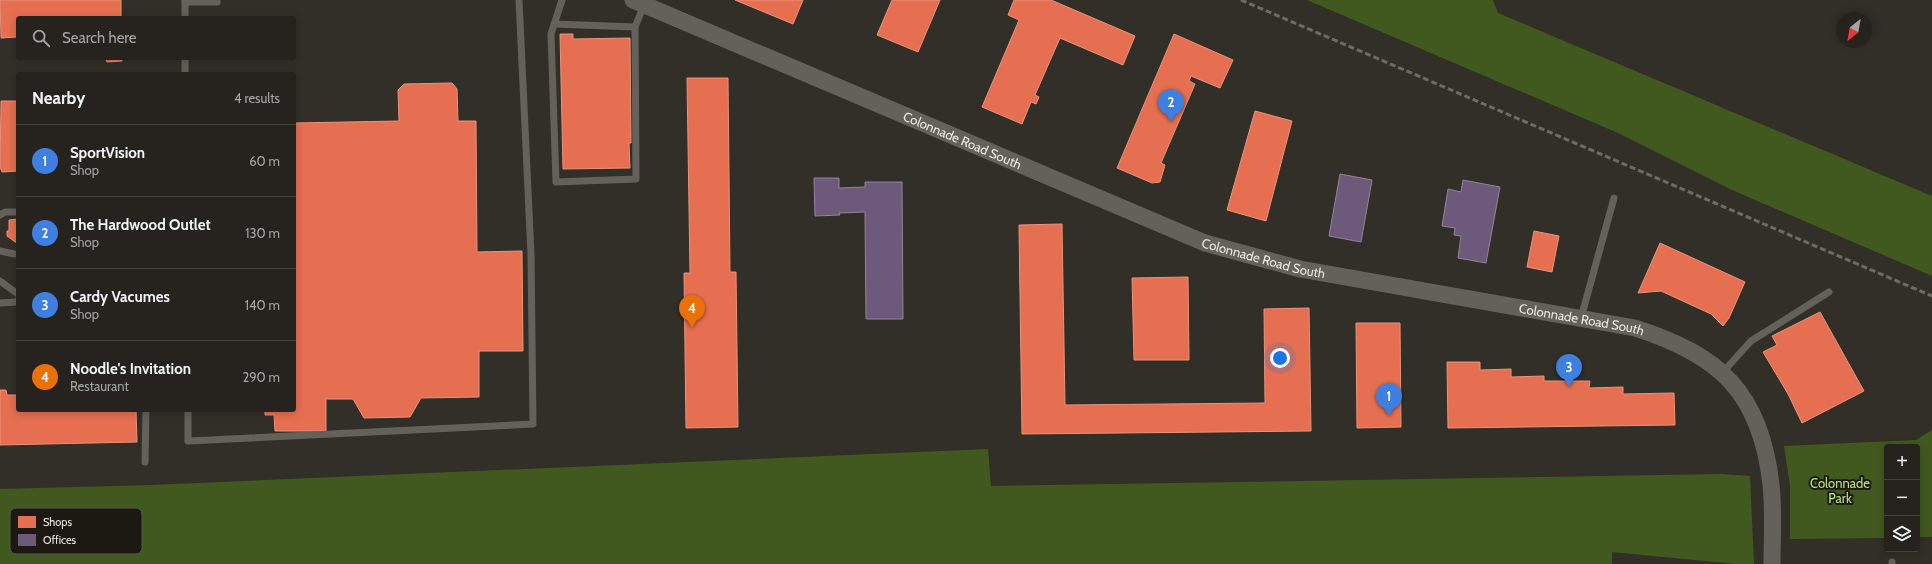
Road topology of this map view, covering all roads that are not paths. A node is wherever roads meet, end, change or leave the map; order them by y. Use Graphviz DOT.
graph roads {
  1 [pos="519,0"];
  2 [pos="562,0"];
  3 [pos="185,1"];
  4 [pos="218,2"];
  5 [pos="639,2"];
  6 [pos="185,16"];
  7 [pos="554,24"];
  8 [pos="635,27"];
  9 [pos="185,60"];
  10 [pos="185,72"];
  11 [pos="1614,198"];
  12 [pos="16,212"];
  13 [pos="0,215"];
  14 [pos="0,251"];
  15 [pos="14,254"];
  16 [pos="0,281"];
  17 [pos="1830,292"];
  18 [pos="16,293"];
  19 [pos="16,302"];
  20 [pos="0,303"];
  21 [pos="1581,318"];
  22 [pos="1723,372"];
  23 [pos="146,412"];
  24 [pos="188,412"];
  25 [pos="145,462"];
  26 [pos="1772,564"];
  1 -- 24 [label="lane"];
  2 -- 7 [label="lane"];
  3 -- 4 [label="lane"];
  3 -- 6 [label="lane"];
  5 -- 8 [label="lane"];
  5 -- 21 [label="street, Colonnade Road South"];
  7 -- 8 [label="lane"];
  7 -- 8 [label="lane"];
  9 -- 10 [label="lane"];
  11 -- 21 [label="lane"];
  12 -- 13 [label="lane"];
  14 -- 15 [label="lane"];
  16 -- 18 [label="lane"];
  17 -- 22 [label="lane"];
  19 -- 20 [label="lane"];
  21 -- 22 [label="street, Colonnade Road South"];
  22 -- 26 [label="street, Colonnade Road South"];
  23 -- 25 [label="lane"];
}
